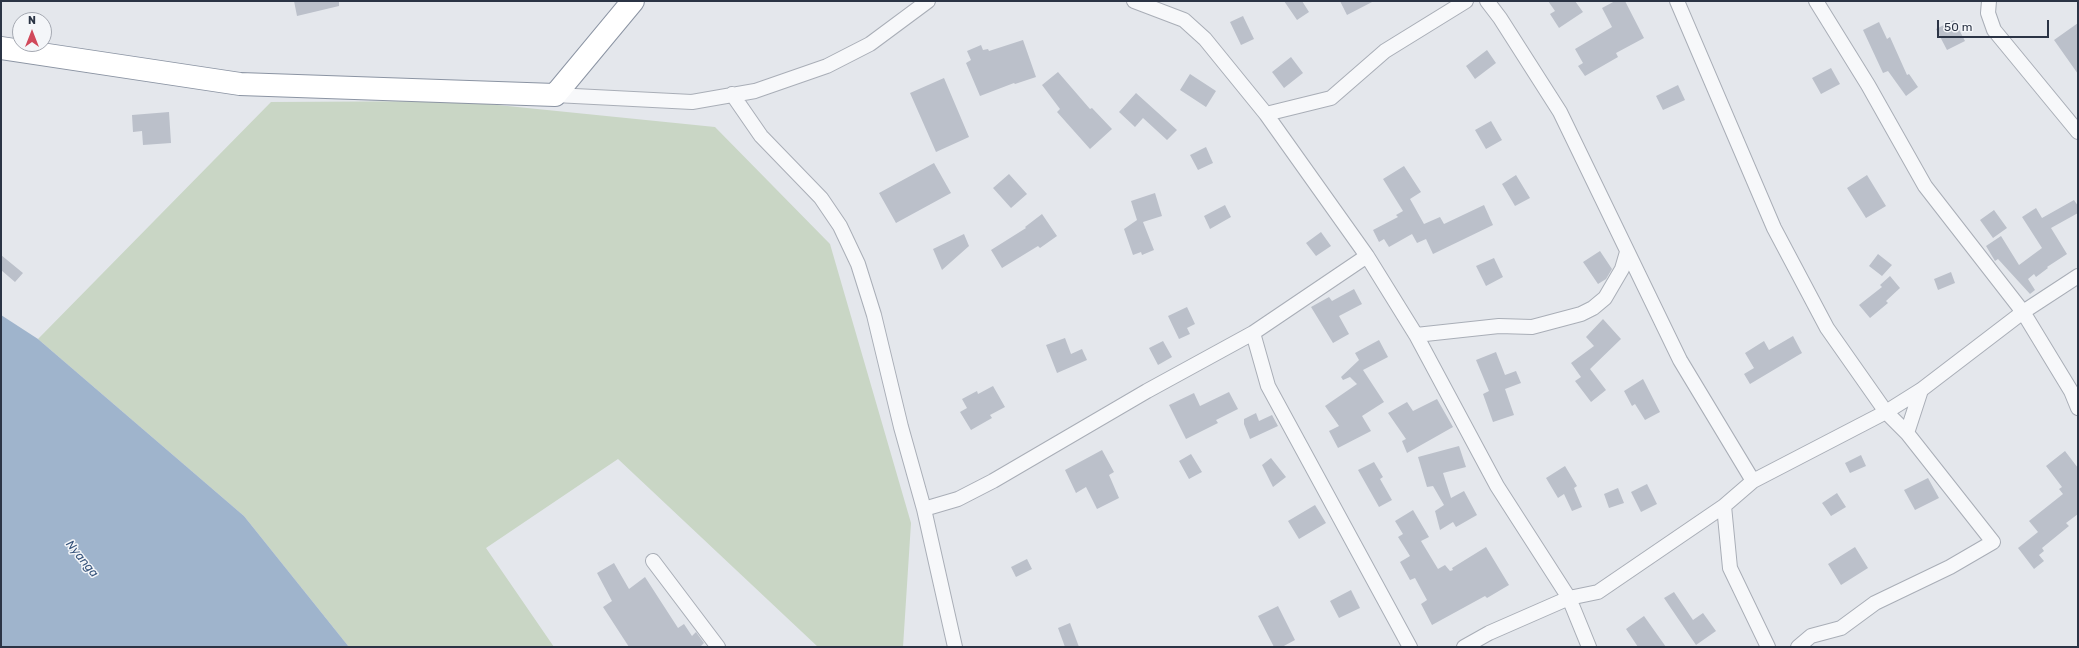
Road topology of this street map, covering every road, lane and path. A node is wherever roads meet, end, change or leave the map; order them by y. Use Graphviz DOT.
graph roads {
  1 [pos="633,1"];
  2 [pos="928,1"];
  3 [pos="1134,1"];
  4 [pos="1466,1"];
  5 [pos="1487,1"];
  6 [pos="1676,1"];
  7 [pos="1816,1"];
  8 [pos="1989,1"];
  9 [pos="1,48"];
  10 [pos="732,94"];
  11 [pos="555,95"];
  12 [pos="1266,114"];
  13 [pos="2078,132"];
  14 [pos="1627,252"];
  15 [pos="1366,256"];
  16 [pos="2078,276"];
  17 [pos="2024,312"];
  18 [pos="1253,333"];
  19 [pos="1416,335"];
  20 [pos="1921,390"];
  21 [pos="2078,408"];
  22 [pos="1886,412"];
  23 [pos="1907,433"];
  24 [pos="1754,481"];
  25 [pos="1724,506"];
  26 [pos="924,510"];
  27 [pos="653,561"];
  28 [pos="1569,598"];
  29 [pos="718,647"];
  30 [pos="955,647"];
  31 [pos="1410,647"];
  32 [pos="1464,647"];
  33 [pos="1589,647"];
  34 [pos="1768,647"];
  35 [pos="1798,647"];
  1 -- 11 [label="highway"];
  2 -- 10 [label="street"];
  3 -- 12 [label="street"];
  4 -- 12 [label="street"];
  5 -- 14 [label="street"];
  6 -- 22 [label="street"];
  7 -- 17 [label="street"];
  8 -- 13 [label="street"];
  9 -- 11 [label="highway"];
  10 -- 11 [label="street"];
  10 -- 26 [label="street"];
  12 -- 15 [label="street"];
  14 -- 19 [label="street"];
  14 -- 24 [label="street"];
  15 -- 18 [label="street"];
  15 -- 19 [label="street"];
  16 -- 17 [label="street"];
  17 -- 20 [label="street"];
  17 -- 21 [label="street"];
  18 -- 26 [label="street"];
  18 -- 31 [label="street"];
  19 -- 28 [label="street"];
  20 -- 22 [label="street"];
  20 -- 23 [label="street"];
  22 -- 23 [label="street"];
  22 -- 24 [label="street"];
  23 -- 35 [label="street"];
  24 -- 25 [label="street"];
  25 -- 28 [label="street"];
  25 -- 34 [label="street"];
  26 -- 30 [label="street"];
  27 -- 29 [label="street"];
  28 -- 32 [label="street"];
  28 -- 33 [label="street"];
}
